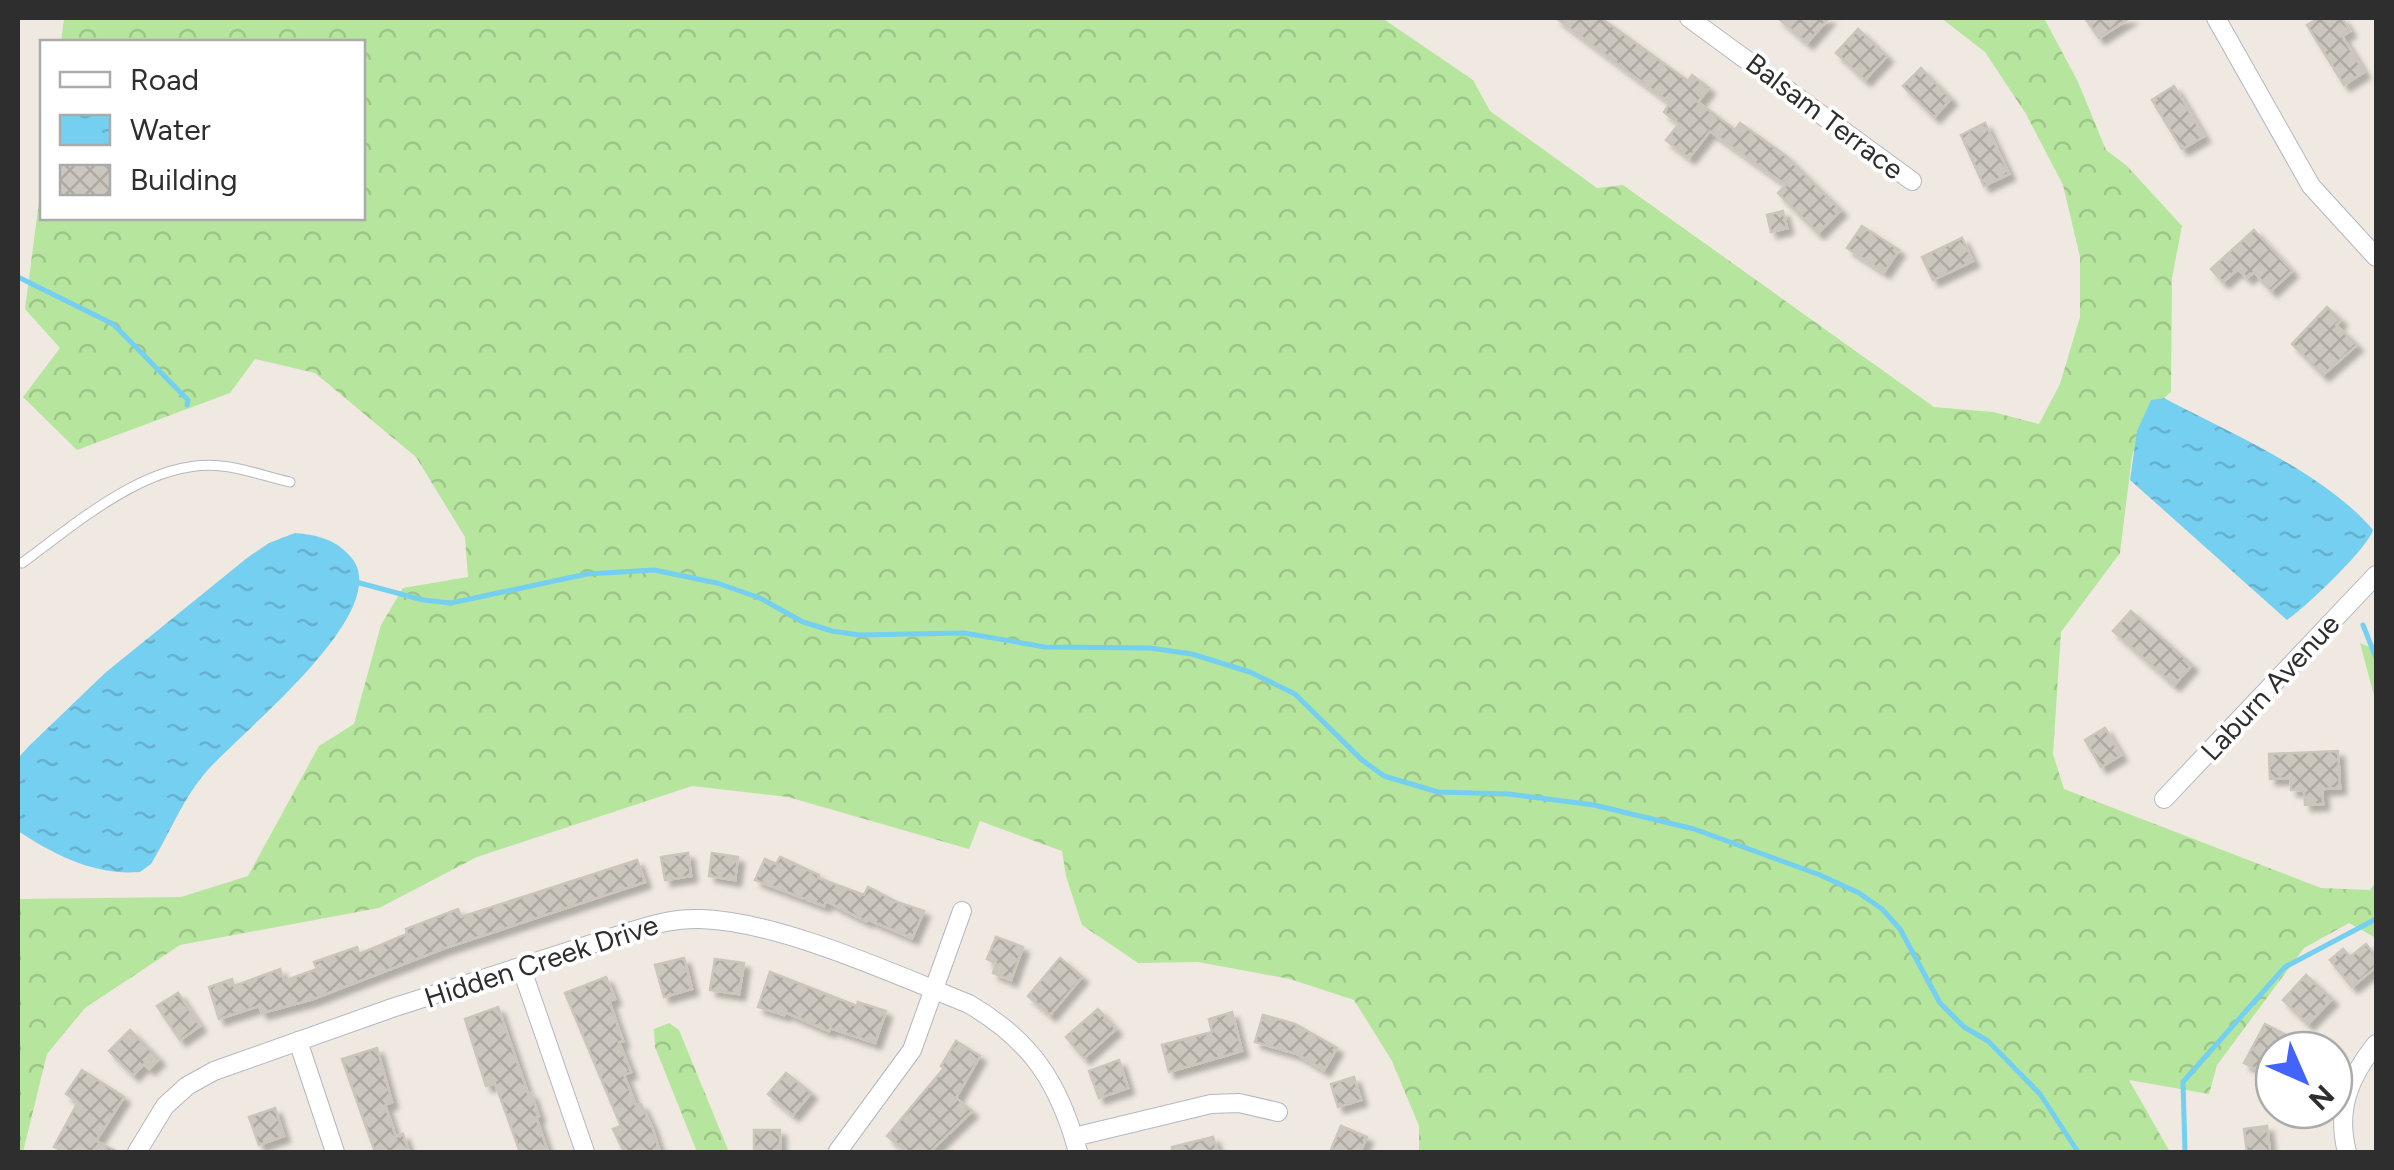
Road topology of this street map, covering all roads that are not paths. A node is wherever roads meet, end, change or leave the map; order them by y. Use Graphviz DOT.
graph roads {
  1 [pos="1689,18"];
  2 [pos="2216,18"];
  3 [pos="1912,181"];
  4 [pos="2376,257"];
  5 [pos="290,482"];
  6 [pos="19,564"];
  7 [pos="2376,575"];
  8 [pos="2164,799"];
  9 [pos="962,911"];
  10 [pos="520,967"];
  11 [pos="936,990"];
  12 [pos="298,1040"];
  13 [pos="2376,1044"];
  14 [pos="1278,1112"];
  15 [pos="1076,1145"];
  16 [pos="838,1151"];
  17 [pos="137,1152"];
  18 [pos="336,1152"];
  19 [pos="585,1152"];
  20 [pos="2346,1152"];
  1 -- 3 [label="street, Balsam Terrace"];
  2 -- 4 [label="street"];
  5 -- 6 [label="lane"];
  7 -- 8 [label="street, Laburn Avenue"];
  9 -- 11 [label="street"];
  10 -- 11 [label="street, Hidden Creek Drive"];
  10 -- 12 [label="street, Hidden Creek Drive"];
  10 -- 19 [label="street"];
  11 -- 15 [label="street, Hidden Creek Drive"];
  11 -- 16 [label="street"];
  12 -- 17 [label="street, Hidden Creek Drive"];
  12 -- 18 [label="street"];
  13 -- 20 [label="street"];
  14 -- 15 [label="street"];
}
